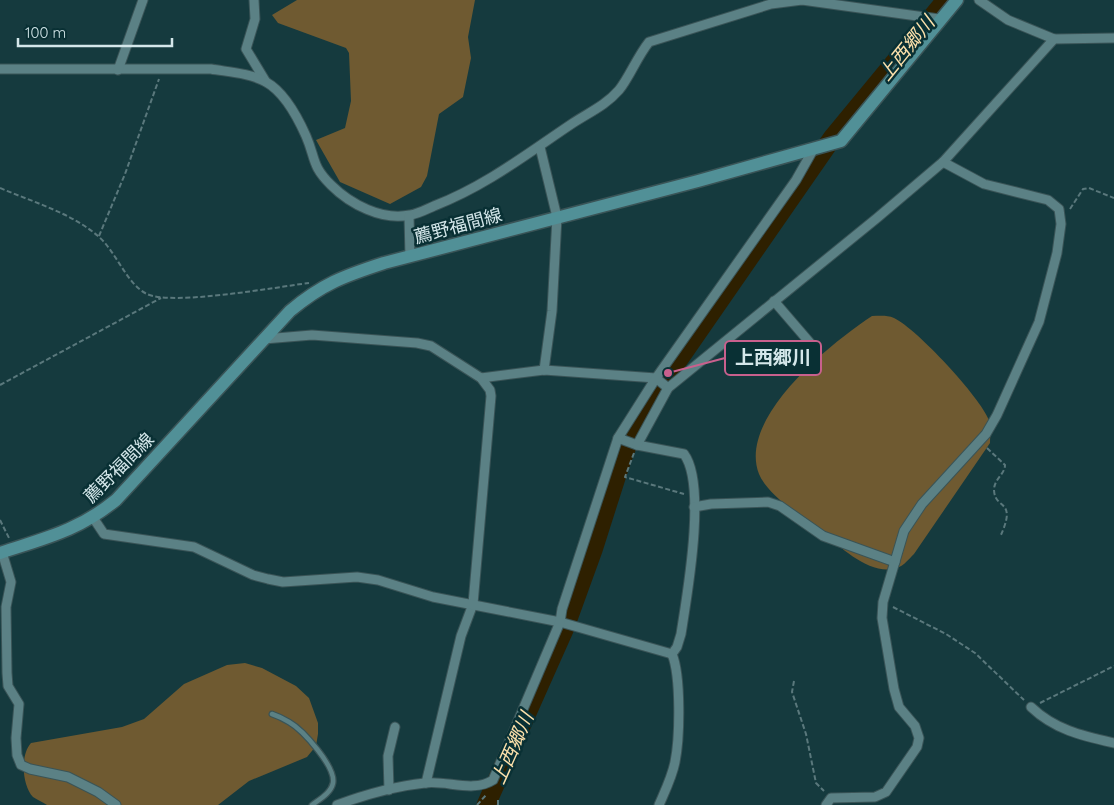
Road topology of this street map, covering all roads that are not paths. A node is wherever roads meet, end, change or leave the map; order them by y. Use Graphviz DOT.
graph roads {
  1 [pos="143,0"];
  2 [pos="254,0"];
  3 [pos="802,0"];
  4 [pos="957,0"];
  5 [pos="979,0"];
  6 [pos="934,18"];
  7 [pos="1114,38"];
  8 [pos="1054,39"];
  9 [pos="0,69"];
  10 [pos="118,70"];
  11 [pos="266,82"];
  12 [pos="540,147"];
  13 [pos="817,148"];
  14 [pos="943,162"];
  15 [pos="409,216"];
  16 [pos="557,217"];
  17 [pos="410,257"];
  18 [pos="774,301"];
  19 [pos="264,339"];
  20 [pos="811,344"];
  21 [pos="544,370"];
  22 [pos="481,378"];
  23 [pos="662,383"];
  24 [pos="628,442"];
  25 [pos="694,507"];
  26 [pos="94,518"];
  27 [pos="1,552"];
  28 [pos="895,562"];
  29 [pos="473,604"];
  30 [pos="560,622"];
  31 [pos="672,654"];
  32 [pos="1032,708"];
  33 [pos="272,714"];
  34 [pos="395,727"];
  35 [pos="1114,743"];
  36 [pos="426,783"];
  37 [pos="389,790"];
  38 [pos="829,801"];
  39 [pos="116,805"];
  40 [pos="312,805"];
  41 [pos="337,805"];
  42 [pos="659,805"];
  1 -- 10 [label="street"];
  2 -- 11 [label="street"];
  3 -- 6 [label="street"];
  3 -- 12 [label="street"];
  4 -- 6 [label="main road, 薦野福間線"];
  5 -- 8 [label="street"];
  6 -- 13 [label="main road, 薦野福間線"];
  7 -- 8 [label="street"];
  8 -- 14 [label="street"];
  9 -- 10 [label="street"];
  10 -- 11 [label="street"];
  11 -- 15 [label="street"];
  12 -- 15 [label="street"];
  12 -- 16 [label="street"];
  13 -- 16 [label="main road, 薦野福間線"];
  13 -- 23 [label="street"];
  14 -- 18 [label="street"];
  14 -- 28 [label="street"];
  15 -- 17 [label="street"];
  16 -- 17 [label="main road, 薦野福間線"];
  16 -- 21 [label="street"];
  17 -- 19 [label="main road, 薦野福間線"];
  18 -- 20 [label="street"];
  18 -- 23 [label="street"];
  19 -- 22 [label="street"];
  19 -- 26 [label="main road, 薦野福間線"];
  21 -- 22 [label="street"];
  21 -- 23 [label="street"];
  22 -- 29 [label="street"];
  23 -- 24 [label="street"];
  23 -- 24 [label="street"];
  24 -- 25 [label="street"];
  24 -- 30 [label="street"];
  25 -- 28 [label="street"];
  25 -- 31 [label="street"];
  26 -- 27 [label="main road, 薦野福間線"];
  26 -- 29 [label="street"];
  27 -- 39 [label="street"];
  28 -- 38 [label="street"];
  29 -- 30 [label="street"];
  29 -- 36 [label="street"];
  30 -- 31 [label="street"];
  30 -- 36 [label="street"];
  31 -- 42 [label="street"];
  32 -- 35 [label="street"];
  33 -- 40 [label="lane"];
  34 -- 37 [label="street"];
  36 -- 37 [label="street"];
  37 -- 41 [label="street"];
}
